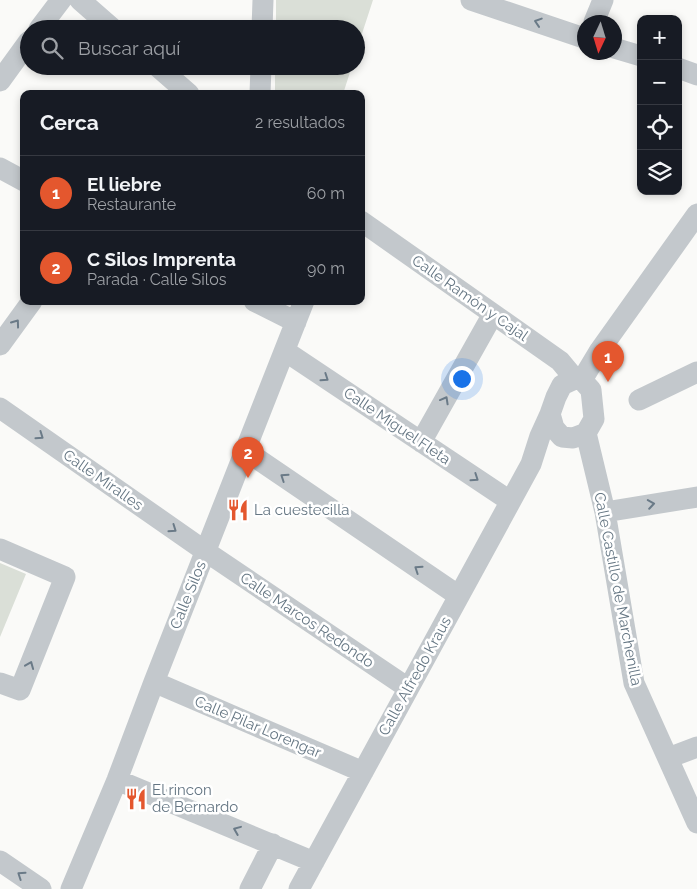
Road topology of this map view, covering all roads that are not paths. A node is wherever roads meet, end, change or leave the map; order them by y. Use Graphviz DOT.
graph roads {
  1 [pos="62,0"];
  2 [pos="80,0"];
  3 [pos="263,0"];
  4 [pos="471,0"];
  5 [pos="603,0"];
  6 [pos="597,15"];
  7 [pos="46,20"];
  8 [pos="103,20"];
  9 [pos="262,20"];
  10 [pos="577,36"];
  11 [pos="20,47"];
  12 [pos="622,50"];
  13 [pos="7,55"];
  14 [pos="637,55"];
  15 [pos="682,69"];
  16 [pos="166,75"];
  17 [pos="261,75"];
  18 [pos="697,75"];
  19 [pos="0,82"];
  20 [pos="182,90"];
  21 [pos="260,90"];
  22 [pos="0,168"];
  23 [pos="20,179"];
  24 [pos="697,214"];
  25 [pos="365,224"];
  26 [pos="29,305"];
  27 [pos="262,305"];
  28 [pos="302,305"];
  29 [pos="493,314"];
  30 [pos="296,322"];
  31 [pos="0,345"];
  32 [pos="284,350"];
  33 [pos="697,372"];
  34 [pos="579,380"];
  35 [pos="639,400"];
  36 [pos="0,408"];
  37 [pos="550,414"];
  38 [pos="586,433"];
  39 [pos="562,437"];
  40 [pos="421,442"];
  41 [pos="246,451"];
  42 [pos="531,464"];
  43 [pos="697,497"];
  44 [pos="510,501"];
  45 [pos="605,512"];
  46 [pos="0,549"];
  47 [pos="205,551"];
  48 [pos="459,596"];
  49 [pos="154,682"];
  50 [pos="0,683"];
  51 [pos="408,688"];
  52 [pos="697,747"];
  53 [pos="668,758"];
  54 [pos="363,772"];
  55 [pos="118,780"];
  56 [pos="697,823"];
  57 [pos="273,844"];
  58 [pos="0,861"];
  59 [pos="314,862"];
  60 [pos="42,889"];
  61 [pos="71,889"];
  62 [pos="250,889"];
  63 [pos="299,889"];
  1 -- 7 [label="street"];
  2 -- 8 [label="street"];
  3 -- 9 [label="street"];
  10 -- 4 [label="street, one-way"];
  5 -- 6 [label="street"];
  11 -- 13 [label="street"];
  12 -- 14 [label="street"];
  13 -- 19 [label="street"];
  15 -- 18 [label="street"];
  16 -- 20 [label="street"];
  17 -- 21 [label="street"];
  22 -- 23 [label="street"];
  24 -- 34 [label="street"];
  25 -- 29 [label="street, Calle Ramón y Cajal"];
  31 -- 26 [label="street, one-way"];
  27 -- 30 [label="street"];
  28 -- 30 [label="street, Calle Silos"];
  29 -- 34 [label="street, Calle Ramón y Cajal"];
  40 -- 29 [label="street, one-way"];
  30 -- 32 [label="street, Calle Silos"];
  32 -- 40 [label="street, Calle Miguel Fleta, one-way"];
  32 -- 41 [label="street, Calle Silos"];
  33 -- 35 [label="street"];
  34 -- 37 [label="street"];
  34 -- 38 [label="street"];
  36 -- 47 [label="street, Calle Miralles, one-way"];
  37 -- 39 [label="street"];
  37 -- 42 [label="street"];
  38 -- 39 [label="street"];
  38 -- 45 [label="street, Calle Castillo de Marchenilla"];
  39 -- 42 [label="street"];
  40 -- 44 [label="street, Calle Miguel Fleta, one-way"];
  41 -- 47 [label="street, Calle Silos"];
  48 -- 41 [label="street, one-way"];
  42 -- 44 [label="street, Calle Alfredo Kraus"];
  45 -- 43 [label="street, one-way"];
  44 -- 48 [label="street, Calle Alfredo Kraus"];
  45 -- 53 [label="street, Calle Castillo de Marchenilla"];
  50 -- 46 [label="street, one-way"];
  47 -- 49 [label="street, Calle Silos"];
  47 -- 51 [label="street, Calle Marcos Redondo"];
  48 -- 51 [label="street, Calle Alfredo Kraus"];
  49 -- 54 [label="street, Calle Pilar Lorengar"];
  49 -- 55 [label="street, Calle Silos"];
  51 -- 54 [label="street, Calle Alfredo Kraus"];
  52 -- 53 [label="street"];
  53 -- 56 [label="street, Calle Castillo de Marchenilla"];
  54 -- 59 [label="street, Calle Alfredo Kraus"];
  57 -- 55 [label="street, one-way"];
  55 -- 61 [label="street, Calle Silos"];
  57 -- 59 [label="street"];
  57 -- 62 [label="street"];
  60 -- 58 [label="street, one-way"];
  59 -- 63 [label="street, Calle Alfredo Kraus"];
}
